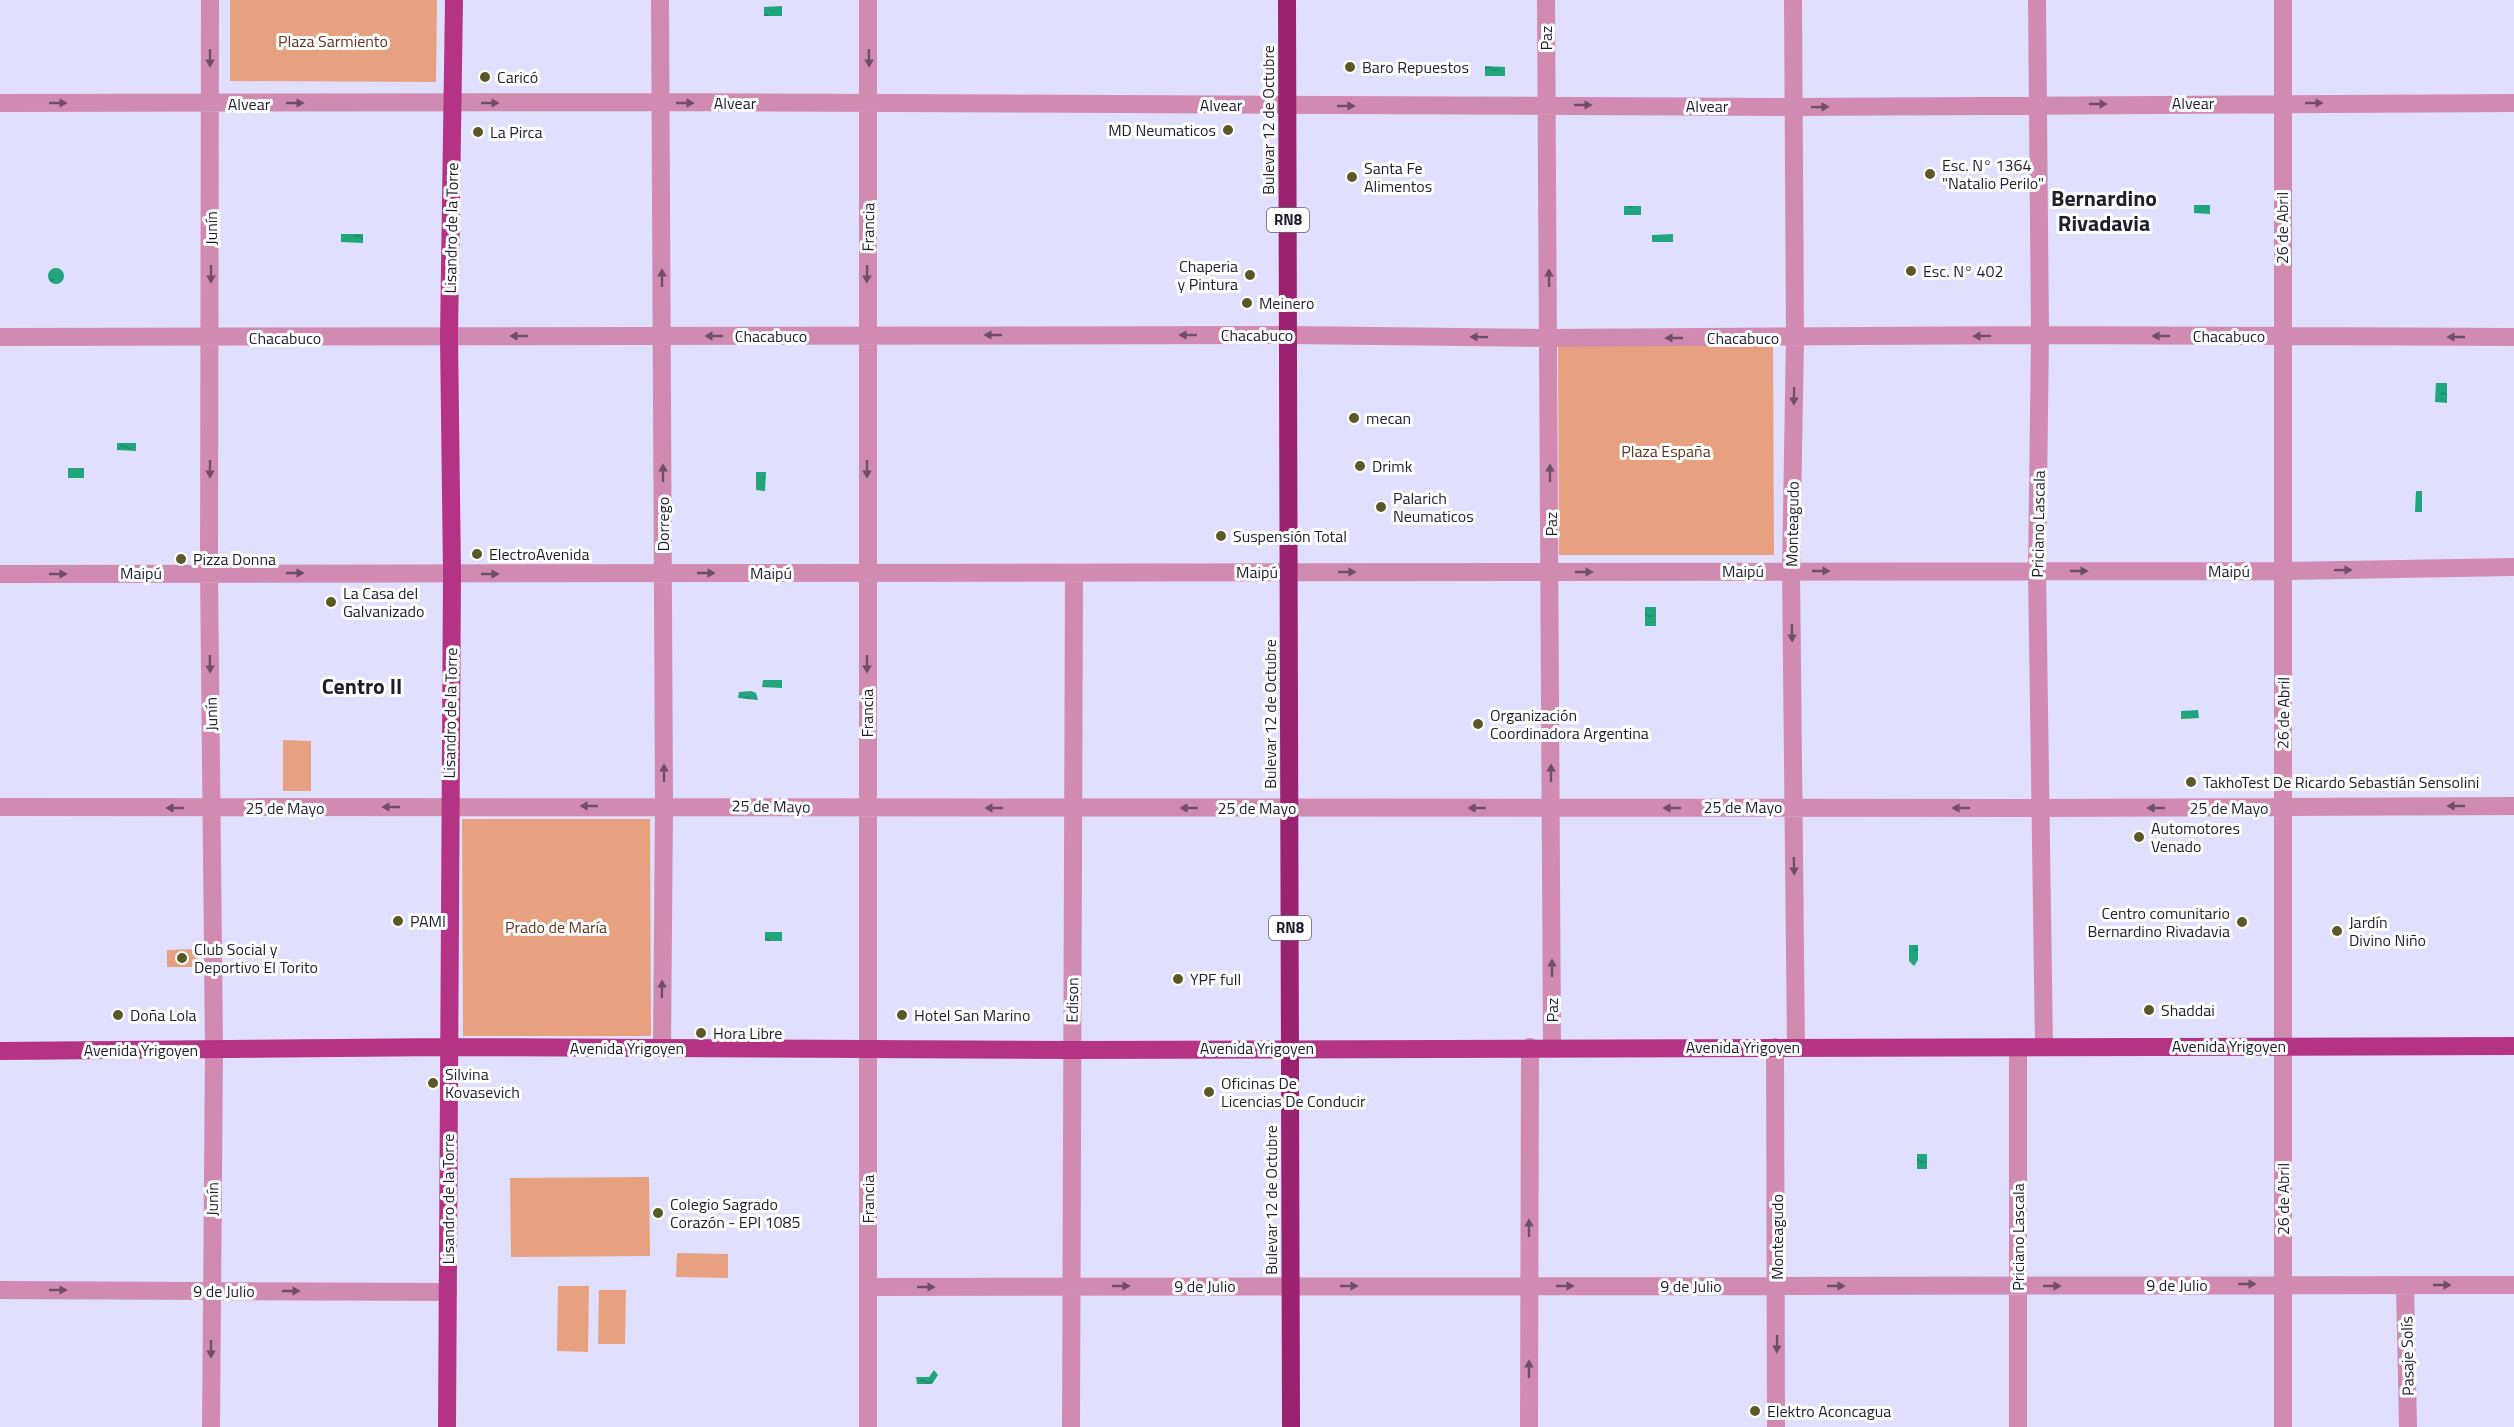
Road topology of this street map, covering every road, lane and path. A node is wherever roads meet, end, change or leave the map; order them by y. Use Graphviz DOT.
graph roads {
  1 [pos="210,0"];
  2 [pos="454,0"];
  3 [pos="660,0"];
  4 [pos="868,0"];
  5 [pos="1287,0"];
  6 [pos="1546,0"];
  7 [pos="1793,0"];
  8 [pos="2037,0"];
  9 [pos="2283,0"];
  10 [pos="661,102"];
  11 [pos="2514,102"];
  12 [pos="0,103"];
  13 [pos="453,103"];
  14 [pos="2282,103"];
  15 [pos="210,104"];
  16 [pos="869,104"];
  17 [pos="2039,104"];
  18 [pos="1546,105"];
  19 [pos="1288,106"];
  20 [pos="1794,107"];
  21 [pos="1288,334"];
  22 [pos="867,335"];
  23 [pos="2040,335"];
  24 [pos="448,336"];
  25 [pos="662,336"];
  26 [pos="0,337"];
  27 [pos="1795,337"];
  28 [pos="2282,337"];
  29 [pos="2514,337"];
  30 [pos="211,338"];
  31 [pos="1550,338"];
  32 [pos="2514,567"];
  33 [pos="1791,571"];
  34 [pos="2037,571"];
  35 [pos="2284,571"];
  36 [pos="1289,572"];
  37 [pos="1551,572"];
  38 [pos="209,573"];
  39 [pos="867,573"];
  40 [pos="0,574"];
  41 [pos="452,574"];
  42 [pos="663,574"];
  43 [pos="1074,574"];
  44 [pos="664,805"];
  45 [pos="2514,806"];
  46 [pos="0,807"];
  47 [pos="450,807"];
  48 [pos="868,807"];
  49 [pos="1289,807"];
  50 [pos="1793,807"];
  51 [pos="2282,807"];
  52 [pos="212,808"];
  53 [pos="1074,808"];
  54 [pos="1551,808"];
  55 [pos="2040,808"];
  56 [pos="2282,1045"];
  57 [pos="2514,1046"];
  58 [pos="449,1047"];
  59 [pos="1530,1047"];
  60 [pos="1552,1047"];
  61 [pos="1775,1047"];
  62 [pos="1796,1047"];
  63 [pos="2018,1047"];
  64 [pos="2044,1047"];
  65 [pos="662,1048"];
  66 [pos="1290,1048"];
  67 [pos="867,1049"];
  68 [pos="214,1050"];
  69 [pos="1071,1050"];
  70 [pos="0,1051"];
  71 [pos="2283,1284"];
  72 [pos="2405,1285"];
  73 [pos="2514,1285"];
  74 [pos="1070,1286"];
  75 [pos="1290,1286"];
  76 [pos="1528,1286"];
  77 [pos="1777,1286"];
  78 [pos="2018,1286"];
  79 [pos="868,1287"];
  80 [pos="0,1290"];
  81 [pos="211,1291"];
  82 [pos="448,1292"];
  83 [pos="211,1427"];
  84 [pos="447,1427"];
  85 [pos="868,1427"];
  86 [pos="1071,1427"];
  87 [pos="1291,1427"];
  88 [pos="1529,1427"];
  89 [pos="1776,1427"];
  90 [pos="2018,1427"];
  91 [pos="2283,1427"];
  92 [pos="2408,1427"];
  1 -- 15 [label="street, Junín, one-way"];
  2 -- 13 [label="main road, Lisandro de la Torre"];
  3 -- 10 [label="street, Dorrego"];
  4 -- 16 [label="street, Francia, one-way"];
  5 -- 19 [label="highway, Bulevar 12 de Octubre / RN8"];
  6 -- 18 [label="street, Paz"];
  7 -- 20 [label="street, Monteagudo"];
  8 -- 17 [label="street, Priciano Lascala"];
  9 -- 14 [label="street, 26 de Abril"];
  13 -- 10 [label="street, Alvear, one-way"];
  10 -- 16 [label="street, Alvear, one-way"];
  25 -- 10 [label="street, Dorrego, one-way"];
  14 -- 11 [label="street, Alvear, one-way"];
  12 -- 15 [label="street, Alvear, one-way"];
  15 -- 13 [label="street, Alvear, one-way"];
  13 -- 24 [label="main road, Lisandro de la Torre"];
  17 -- 14 [label="street, Alvear, one-way"];
  14 -- 28 [label="street, 26 de Abril"];
  15 -- 30 [label="street, Junín, one-way"];
  16 -- 19 [label="street, Alvear"];
  16 -- 22 [label="street, Francia, one-way"];
  20 -- 17 [label="street, Alvear, one-way"];
  17 -- 23 [label="street, Priciano Lascala"];
  19 -- 18 [label="street, Alvear, one-way"];
  18 -- 20 [label="street, Alvear, one-way"];
  31 -- 18 [label="street, Paz, one-way"];
  19 -- 21 [label="highway, Bulevar 12 de Octubre / RN8"];
  20 -- 27 [label="street, Monteagudo"];
  21 -- 22 [label="street, Chacabuco, one-way"];
  31 -- 21 [label="street, Chacabuco, one-way"];
  21 -- 36 [label="highway, Bulevar 12 de Octubre / RN8"];
  22 -- 25 [label="street, Chacabuco, one-way"];
  22 -- 39 [label="street, Francia, one-way"];
  23 -- 27 [label="street, Chacabuco, one-way"];
  28 -- 23 [label="street, Chacabuco, one-way"];
  23 -- 34 [label="street, Priciano Lascala"];
  25 -- 24 [label="street, Chacabuco, one-way"];
  24 -- 30 [label="street, Chacabuco"];
  24 -- 41 [label="main road, Lisandro de la Torre"];
  42 -- 25 [label="street, Dorrego, one-way"];
  26 -- 30 [label="street, Chacabuco"];
  27 -- 31 [label="street, Chacabuco, one-way"];
  27 -- 33 [label="street, Monteagudo, one-way"];
  29 -- 28 [label="street, Chacabuco, one-way"];
  28 -- 35 [label="street, 26 de Abril"];
  30 -- 38 [label="street, Junín, one-way"];
  37 -- 31 [label="street, Paz, one-way"];
  35 -- 32 [label="street, Maipú, one-way"];
  33 -- 34 [label="street, Maipú, one-way"];
  37 -- 33 [label="street, Maipú, one-way"];
  33 -- 50 [label="street, Monteagudo, one-way"];
  34 -- 35 [label="street, Maipú, one-way"];
  34 -- 55 [label="street, Priciano Lascala"];
  35 -- 51 [label="street, 26 de Abril"];
  36 -- 37 [label="street, Maipú, one-way"];
  36 -- 43 [label="street, Maipú"];
  36 -- 49 [label="highway, Bulevar 12 de Octubre / RN8"];
  54 -- 37 [label="street, Paz, one-way"];
  40 -- 38 [label="street, Maipú, one-way"];
  38 -- 41 [label="street, Maipú, one-way"];
  38 -- 52 [label="street, Junín, one-way"];
  42 -- 39 [label="street, Maipú, one-way"];
  39 -- 43 [label="street, Maipú"];
  39 -- 48 [label="street, Francia, one-way"];
  41 -- 42 [label="street, Maipú, one-way"];
  41 -- 47 [label="main road, Lisandro de la Torre"];
  44 -- 42 [label="street, Dorrego, one-way"];
  43 -- 53 [label="street, Edison"];
  44 -- 47 [label="street, 25 de Mayo, one-way"];
  44 -- 48 [label="street, 25 de Mayo"];
  65 -- 44 [label="street, Dorrego, one-way"];
  45 -- 51 [label="street, 25 de Mayo, one-way"];
  52 -- 46 [label="street, 25 de Mayo, one-way"];
  47 -- 52 [label="street, 25 de Mayo, one-way"];
  47 -- 58 [label="main road, Lisandro de la Torre"];
  53 -- 48 [label="street, 25 de Mayo, one-way"];
  48 -- 67 [label="street, Francia"];
  49 -- 53 [label="street, 25 de Mayo, one-way"];
  54 -- 49 [label="street, 25 de Mayo, one-way"];
  49 -- 66 [label="highway, Bulevar 12 de Octubre / RN8"];
  50 -- 54 [label="street, 25 de Mayo, one-way"];
  55 -- 50 [label="street, 25 de Mayo, one-way"];
  50 -- 62 [label="street, Monteagudo, one-way"];
  51 -- 55 [label="street, 25 de Mayo, one-way"];
  51 -- 56 [label="street, 26 de Abril"];
  52 -- 68 [label="street, Junín"];
  53 -- 69 [label="street, Edison"];
  60 -- 54 [label="street, Paz, one-way"];
  55 -- 64 [label="street, Priciano Lascala"];
  56 -- 57 [label="main road, Avenida Yrigoyen"];
  56 -- 64 [label="main road, Avenida Yrigoyen"];
  56 -- 71 [label="street, 26 de Abril"];
  58 -- 65 [label="main road, Avenida Yrigoyen"];
  58 -- 68 [label="main road, Avenida Yrigoyen"];
  58 -- 82 [label="main road, Lisandro de la Torre"];
  59 -- 60 [label="main road, Avenida Yrigoyen"];
  59 -- 66 [label="main road, Avenida Yrigoyen"];
  76 -- 59 [label="street, one-way"];
  60 -- 61 [label="main road, Avenida Yrigoyen"];
  61 -- 62 [label="main road, Avenida Yrigoyen"];
  61 -- 77 [label="street, Monteagudo"];
  62 -- 63 [label="main road, Avenida Yrigoyen"];
  63 -- 64 [label="main road, Avenida Yrigoyen"];
  63 -- 78 [label="street, Priciano Lascala"];
  65 -- 67 [label="main road, Avenida Yrigoyen"];
  66 -- 69 [label="main road, Avenida Yrigoyen"];
  66 -- 75 [label="highway, Bulevar 12 de Octubre / RN8"];
  67 -- 69 [label="main road, Avenida Yrigoyen"];
  67 -- 79 [label="street, Francia"];
  68 -- 70 [label="main road, Avenida Yrigoyen"];
  68 -- 81 [label="street, Junín"];
  69 -- 74 [label="street, Edison"];
  71 -- 72 [label="street, 9 de Julio"];
  78 -- 71 [label="street, 9 de Julio, one-way"];
  71 -- 91 [label="street, 26 de Abril"];
  72 -- 73 [label="street, 9 de Julio, one-way"];
  72 -- 92 [label="street, Pasaje Solís"];
  74 -- 75 [label="street, 9 de Julio, one-way"];
  79 -- 74 [label="street, 9 de Julio, one-way"];
  74 -- 86 [label="street, Edison"];
  75 -- 76 [label="street, 9 de Julio, one-way"];
  75 -- 87 [label="highway, Bulevar 12 de Octubre / RN8"];
  76 -- 77 [label="street, 9 de Julio, one-way"];
  88 -- 76 [label="street, one-way"];
  77 -- 78 [label="street, 9 de Julio, one-way"];
  77 -- 89 [label="street, Monteagudo, one-way"];
  78 -- 90 [label="street, Priciano Lascala"];
  79 -- 85 [label="street, Francia"];
  80 -- 81 [label="street, 9 de Julio, one-way"];
  81 -- 82 [label="street, 9 de Julio, one-way"];
  81 -- 83 [label="street, Junín, one-way"];
  82 -- 84 [label="main road, Lisandro de la Torre"];
}
